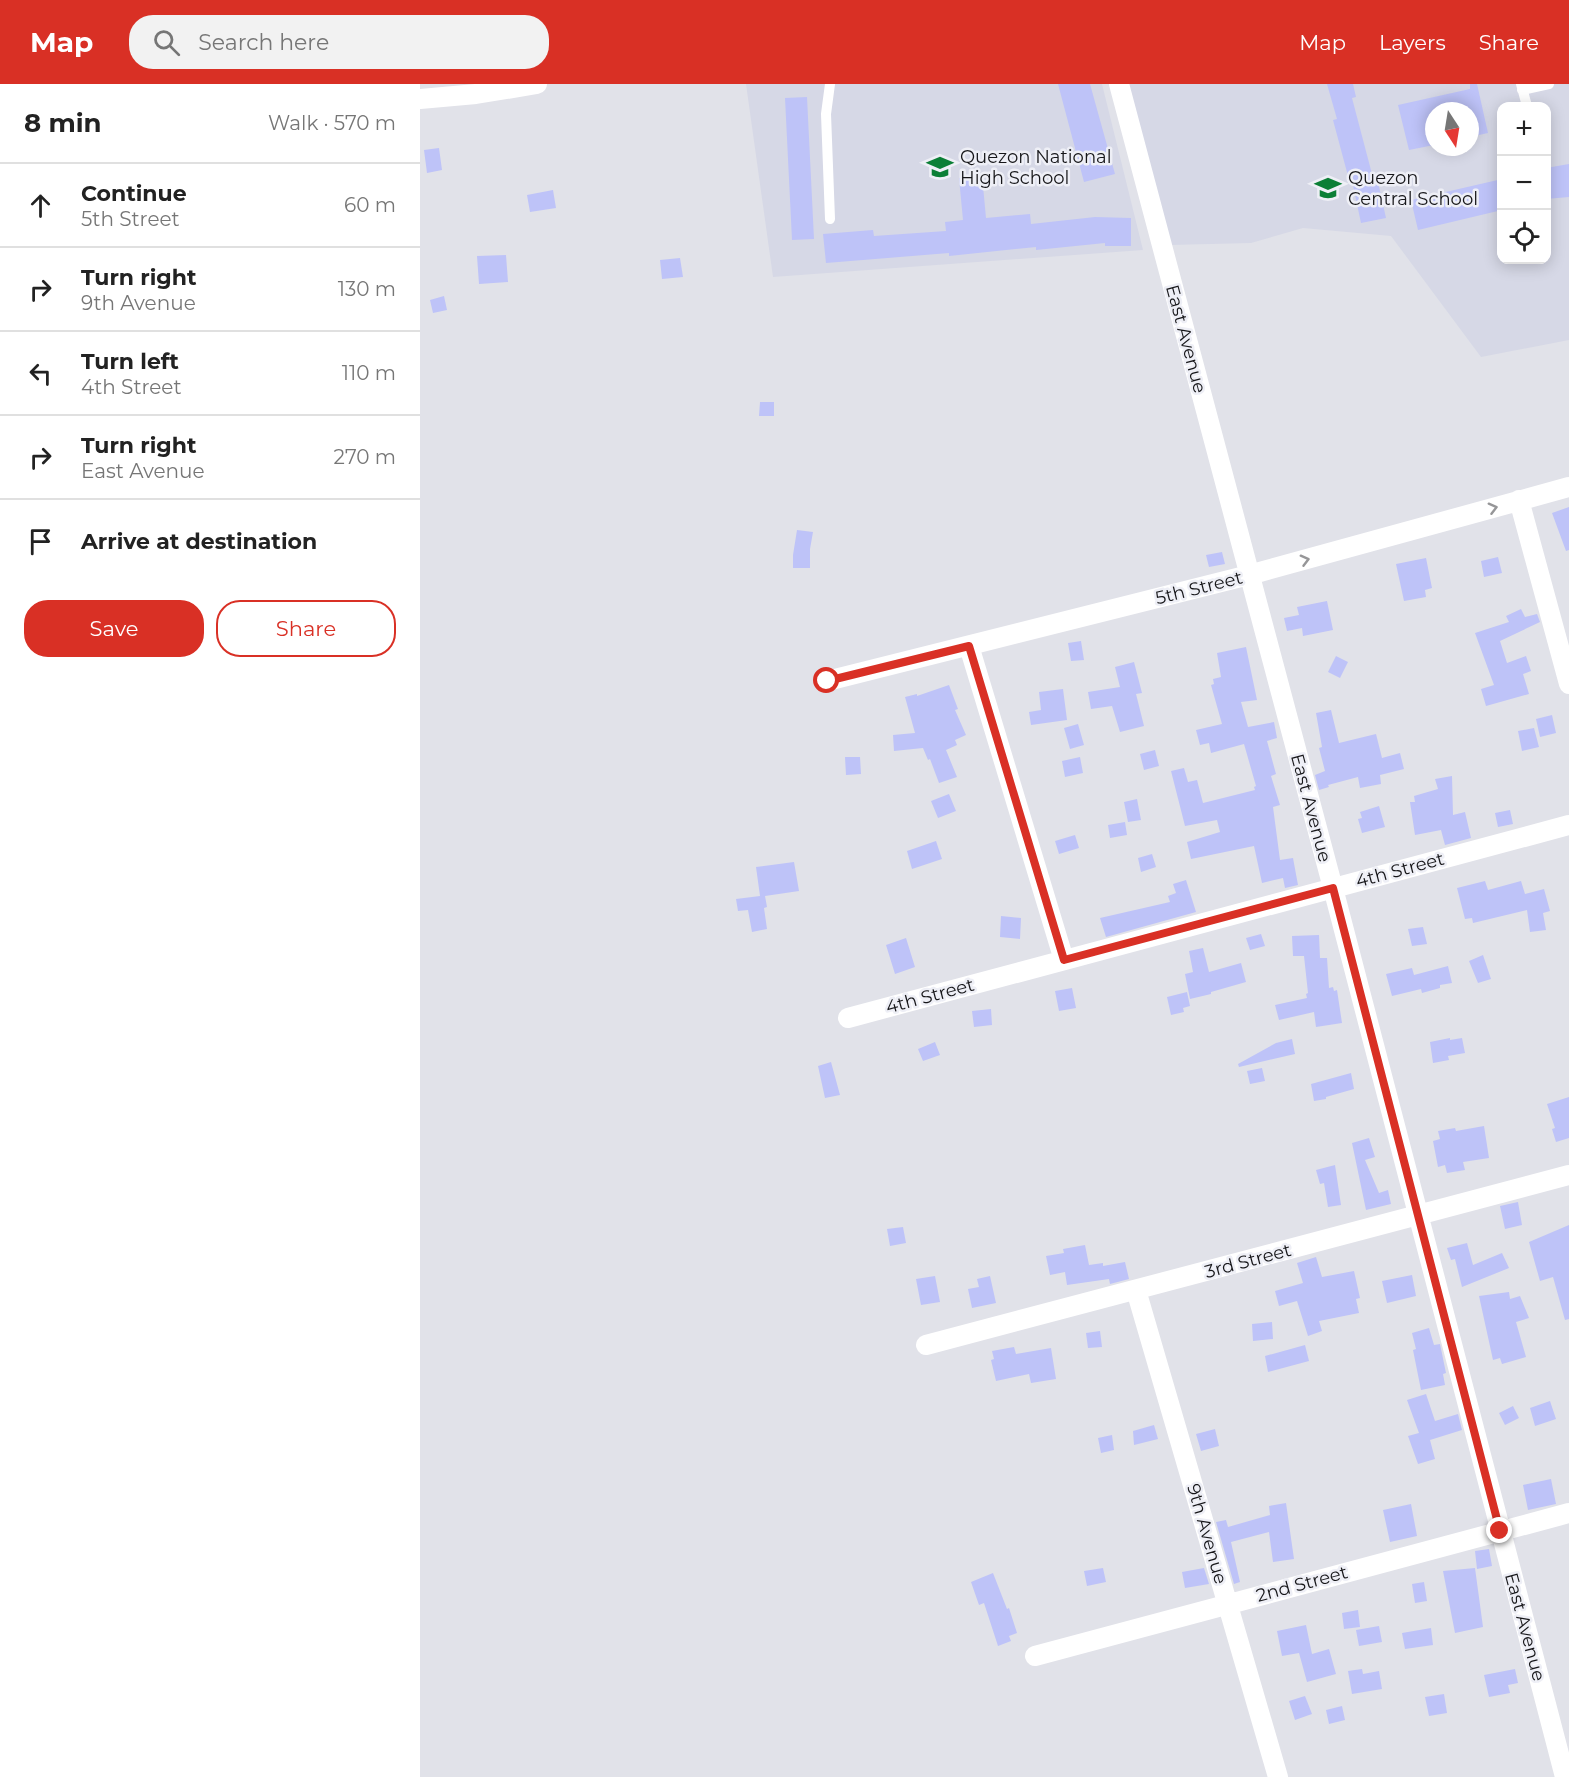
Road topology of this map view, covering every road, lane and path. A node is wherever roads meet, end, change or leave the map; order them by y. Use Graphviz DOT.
graph roads {
  1 [pos="537,84"];
  2 [pos="830,84"];
  3 [pos="1119,84"];
  4 [pos="1549,84"];
  5 [pos="1522,87"];
  6 [pos="420,99"];
  7 [pos="1526,102"];
  8 [pos="830,219"];
  9 [pos="1569,487"];
  10 [pos="1520,500"];
  11 [pos="1249,575"];
  12 [pos="969,646"];
  13 [pos="827,681"];
  14 [pos="1569,684"];
  15 [pos="1569,825"];
  16 [pos="1333,888"];
  17 [pos="1064,960"];
  18 [pos="848,1018"];
  19 [pos="1569,1175"];
  20 [pos="1417,1217"];
  21 [pos="1136,1290"];
  22 [pos="927,1345"];
  23 [pos="1569,1513"];
  24 [pos="1500,1531"];
  25 [pos="1228,1604"];
  26 [pos="1035,1656"];
  27 [pos="1278,1777"];
  28 [pos="1565,1777"];
  1 -- 6 [label="street"];
  2 -- 8 [label="lane"];
  3 -- 11 [label="street, East Avenue"];
  4 -- 5 [label="lane"];
  5 -- 7 [label="lane"];
  9 -- 10 [label="street, 5th Street"];
  11 -- 10 [label="street, 5th Street, one-way"];
  10 -- 14 [label="street"];
  11 -- 12 [label="street, 5th Street"];
  11 -- 16 [label="street, East Avenue"];
  12 -- 13 [label="street, 5th Street"];
  12 -- 17 [label="street"];
  15 -- 16 [label="street, 4th Street"];
  16 -- 17 [label="street, 4th Street"];
  16 -- 20 [label="street, East Avenue"];
  17 -- 18 [label="street, 4th Street"];
  19 -- 20 [label="street, 3rd Street"];
  20 -- 21 [label="street, 3rd Street"];
  20 -- 24 [label="street, East Avenue"];
  21 -- 22 [label="street, 3rd Street"];
  21 -- 25 [label="street, 9th Avenue"];
  23 -- 24 [label="street, 2nd Street"];
  24 -- 25 [label="street, 2nd Street"];
  24 -- 28 [label="street, East Avenue"];
  25 -- 26 [label="street, 2nd Street"];
  25 -- 27 [label="street, 9th Avenue"];
}
